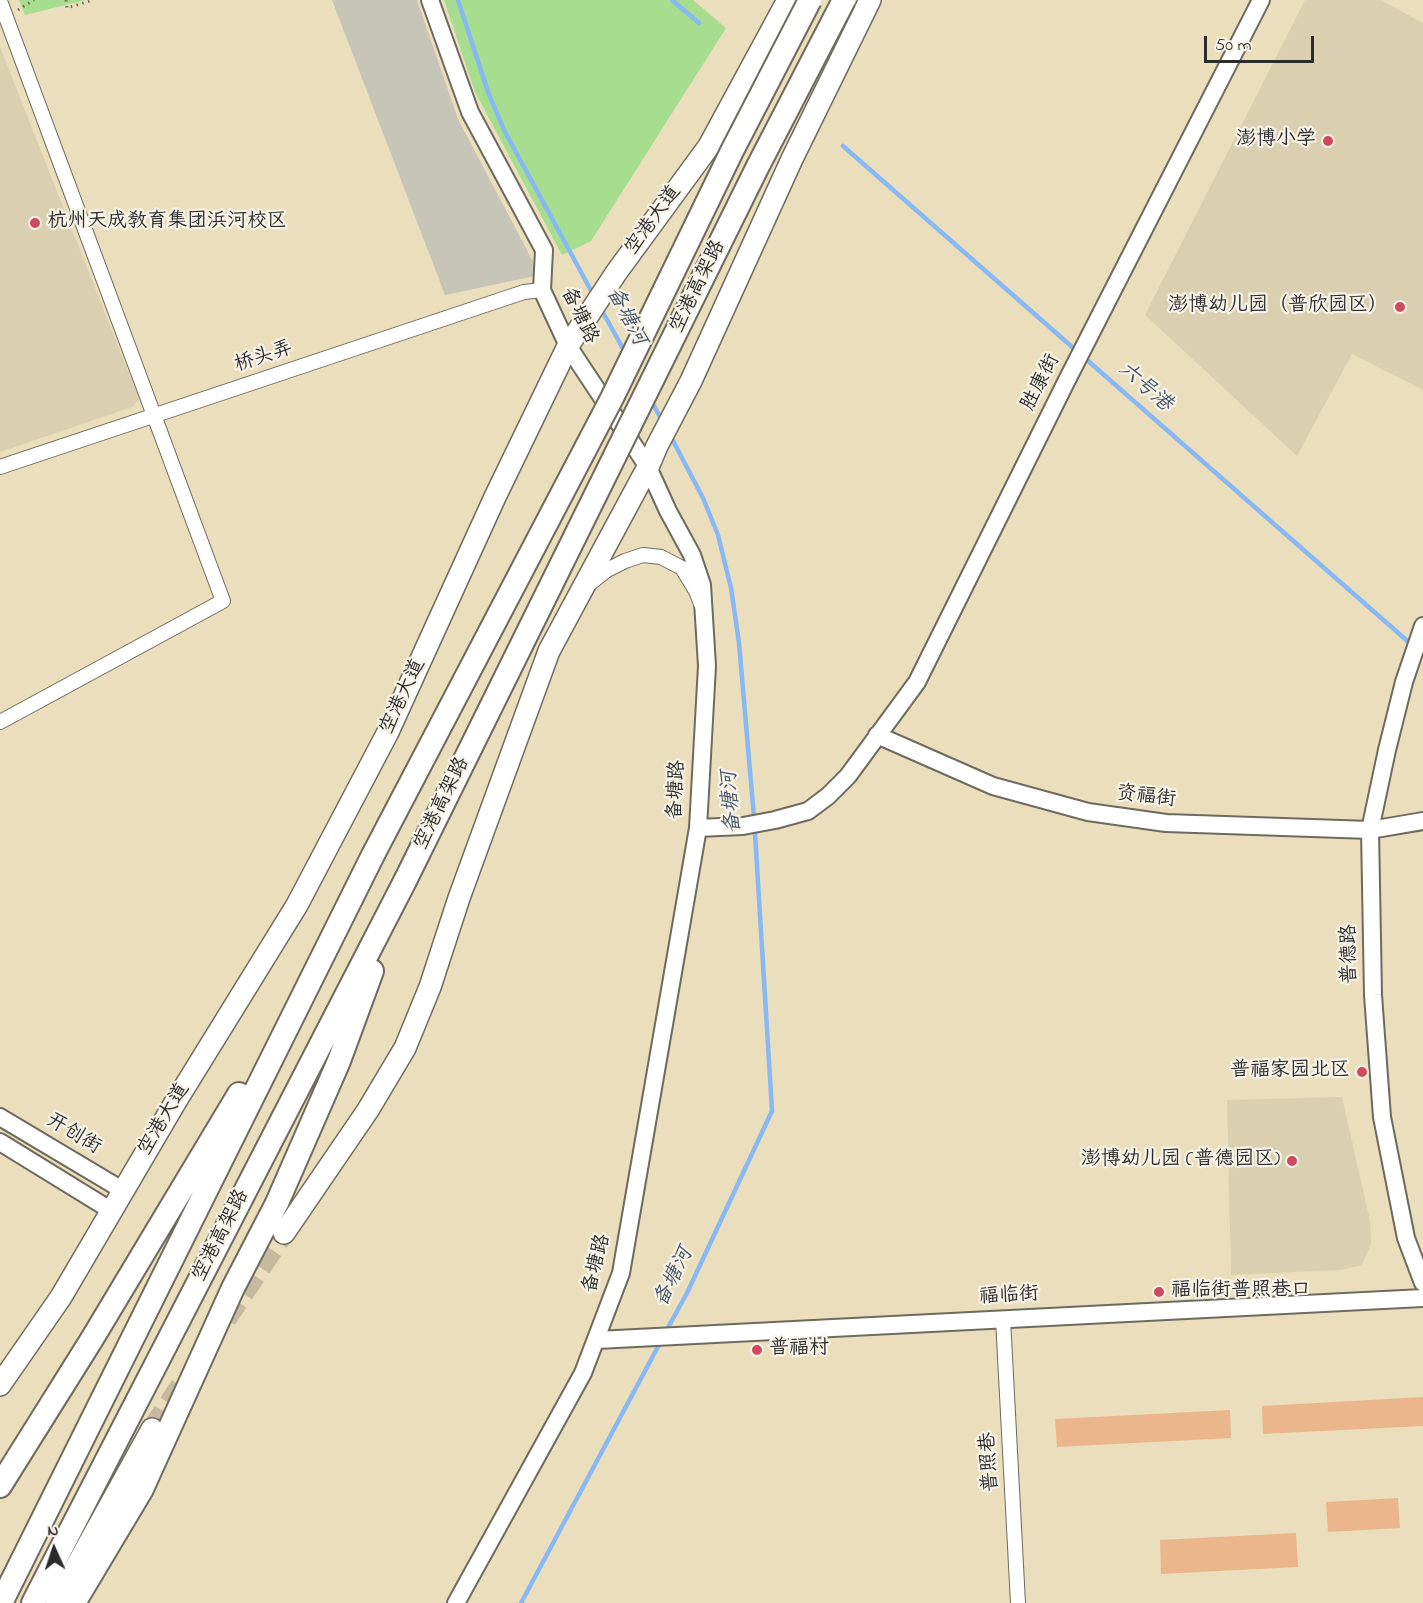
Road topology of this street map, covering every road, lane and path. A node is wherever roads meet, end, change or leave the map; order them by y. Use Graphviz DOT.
graph roads {
  1 [pos="34,0"];
  2 [pos="66,0"];
  3 [pos="93,0"];
  4 [pos="430,0"];
  5 [pos="788,0"];
  6 [pos="810,0"];
  7 [pos="844,0"];
  8 [pos="870,0"];
  9 [pos="1261,0"];
  10 [pos="0,1"];
  11 [pos="6,17"];
  12 [pos="542,290"];
  13 [pos="567,346"];
  14 [pos="153,416"];
  15 [pos="0,466"];
  16 [pos="648,467"];
  17 [pos="582,590"];
  18 [pos="705,614"];
  19 [pos="1423,626"];
  20 [pos="0,722"];
  21 [pos="877,735"];
  22 [pos="1423,821"];
  23 [pos="698,828"];
  24 [pos="1370,830"];
  25 [pos="373,855"];
  26 [pos="405,881"];
  27 [pos="0,1117"];
  28 [pos="0,1142"];
  29 [pos="124,1191"];
  30 [pos="112,1211"];
  31 [pos="284,1233"];
  32 [pos="1423,1283"];
  33 [pos="1423,1298"];
  34 [pos="1003,1319"];
  35 [pos="597,1340"];
  36 [pos="0,1385"];
  37 [pos="152,1429"];
  38 [pos="0,1486"];
  39 [pos="142,1489"];
  40 [pos="1,1603"];
  41 [pos="33,1603"];
  42 [pos="56,1603"];
  43 [pos="74,1603"];
  44 [pos="89,1603"];
  45 [pos="456,1603"];
  46 [pos="1018,1603"];
  1 -- 11 [label="path"];
  2 -- 3 [label="path"];
  4 -- 12 [label="street, 备塘路"];
  5 -- 13 [label="main road, 空港大道"];
  6 -- 25 [label="highway, 空港高架路, bridge"];
  7 -- 26 [label="highway, 空港高架路, bridge"];
  8 -- 16 [label="main road"];
  9 -- 21 [label="street, 胜康街"];
  10 -- 11 [label="street"];
  11 -- 14 [label="street"];
  12 -- 13 [label="street, 备塘路"];
  12 -- 14 [label="street, 桥头弄"];
  13 -- 16 [label="street, 备塘路"];
  13 -- 29 [label="main road, 空港大道"];
  14 -- 15 [label="street, 桥头弄"];
  14 -- 20 [label="street"];
  16 -- 17 [label="main road"];
  16 -- 18 [label="street, 备塘路"];
  17 -- 18 [label="street"];
  17 -- 31 [label="main road"];
  18 -- 23 [label="street, 备塘路"];
  19 -- 24 [label="street, 普德路"];
  21 -- 23 [label="street, 胜康街"];
  21 -- 24 [label="street, 资福街"];
  22 -- 24 [label="street, 资福街"];
  23 -- 35 [label="street, 备塘路"];
  24 -- 32 [label="street, 普德路"];
  25 -- 38 [label="highway"];
  25 -- 40 [label="highway, 空港高架路"];
  26 -- 39 [label="highway"];
  26 -- 41 [label="highway, 空港高架路"];
  27 -- 29 [label="street, 开创街"];
  28 -- 30 [label="street"];
  29 -- 30 [label="main road, 空港大道"];
  30 -- 36 [label="main road, 空港大道"];
  33 -- 34 [label="street, 福临街"];
  34 -- 35 [label="street, 福临街"];
  34 -- 46 [label="street, 普照巷"];
  35 -- 45 [label="street, 备塘路"];
  37 -- 42 [label="main road"];
  39 -- 43 [label="highway"];
  39 -- 44 [label="highway"];
}
